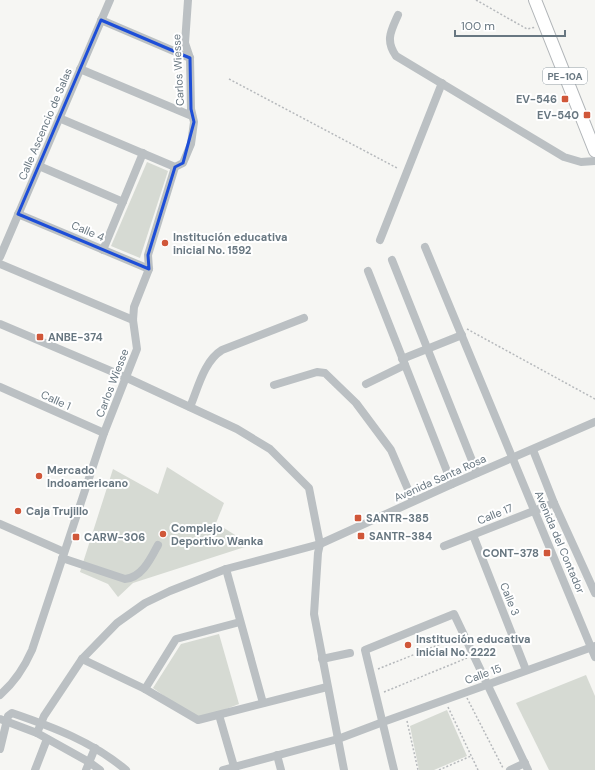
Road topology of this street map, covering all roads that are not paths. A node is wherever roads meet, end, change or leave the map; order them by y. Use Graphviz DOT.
graph roads {
  1 [pos="110,0"];
  2 [pos="188,0"];
  3 [pos="535,0"];
  4 [pos="398,15"];
  5 [pos="101,20"];
  6 [pos="190,58"];
  7 [pos="80,69"];
  8 [pos="442,83"];
  9 [pos="192,116"];
  10 [pos="59,118"];
  11 [pos="595,152"];
  12 [pos="143,153"];
  13 [pos="595,161"];
  14 [pos="39,166"];
  15 [pos="175,167"];
  16 [pos="123,202"];
  17 [pos="18,214"];
  18 [pos="380,240"];
  19 [pos="425,247"];
  20 [pos="103,250"];
  21 [pos="0,257"];
  22 [pos="392,260"];
  23 [pos="0,264"];
  24 [pos="149,269"];
  25 [pos="368,271"];
  26 [pos="304,318"];
  27 [pos="133,320"];
  28 [pos="0,324"];
  29 [pos="462,335"];
  30 [pos="427,349"];
  31 [pos="403,362"];
  32 [pos="125,377"];
  33 [pos="366,384"];
  34 [pos="274,385"];
  35 [pos="0,387"];
  36 [pos="190,407"];
  37 [pos="595,422"];
  38 [pos="104,433"];
  39 [pos="533,450"];
  40 [pos="513,458"];
  41 [pos="477,473"];
  42 [pos="452,484"];
  43 [pos="413,501"];
  44 [pos="554,503"];
  45 [pos="534,510"];
  46 [pos="0,524"];
  47 [pos="473,535"];
  48 [pos="320,544"];
  49 [pos="158,545"];
  50 [pos="444,546"];
  51 [pos="63,555"];
  52 [pos="226,569"];
  53 [pos="593,582"];
  54 [pos="595,593"];
  55 [pos="240,622"];
  56 [pos="593,647"];
  57 [pos="350,653"];
  58 [pos="595,657"];
  59 [pos="82,659"];
  60 [pos="322,659"];
  61 [pos="526,670"];
  62 [pos="489,684"];
  63 [pos="327,687"];
  64 [pos="145,690"];
  65 [pos="0,695"];
  66 [pos="263,703"];
  67 [pos="219,714"];
  68 [pos="3,721"];
  69 [pos="41,722"];
  70 [pos="383,722"];
  71 [pos="37,733"];
  72 [pos="47,739"];
  73 [pos="338,739"];
  74 [pos="94,748"];
  75 [pos="0,749"];
  76 [pos="277,755"];
  77 [pos="87,766"];
  78 [pos="527,767"];
  79 [pos="235,768"];
  80 [pos="35,770"];
  81 [pos="100,770"];
  82 [pos="126,770"];
  83 [pos="223,770"];
  84 [pos="282,770"];
  85 [pos="344,770"];
  86 [pos="394,770"];
  87 [pos="510,770"];
  1 -- 5 [label="street, Calle Ascencio de Salas"];
  2 -- 6 [label="street, Carlos Wiesse"];
  3 -- 11 [label="highway, PE-10A"];
  4 -- 8 [label="street"];
  5 -- 6 [label="street"];
  5 -- 7 [label="street, Calle Ascencio de Salas"];
  6 -- 9 [label="street, Carlos Wiesse"];
  7 -- 9 [label="street"];
  7 -- 10 [label="street, Calle Ascencio de Salas"];
  8 -- 13 [label="street"];
  8 -- 18 [label="street"];
  9 -- 15 [label="street, Carlos Wiesse"];
  10 -- 12 [label="street"];
  10 -- 14 [label="street, Calle Ascencio de Salas"];
  12 -- 15 [label="street"];
  12 -- 16 [label="street"];
  14 -- 16 [label="street"];
  14 -- 17 [label="street, Calle Ascencio de Salas"];
  15 -- 24 [label="street, Carlos Wiesse"];
  16 -- 20 [label="street"];
  17 -- 20 [label="street, Calle 4"];
  17 -- 21 [label="street, Calle Ascencio de Salas"];
  19 -- 29 [label="street, Avenida del Contador"];
  20 -- 24 [label="street, Calle 4"];
  22 -- 30 [label="street"];
  23 -- 27 [label="street"];
  24 -- 27 [label="street, Carlos Wiesse"];
  25 -- 31 [label="street"];
  26 -- 36 [label="street"];
  27 -- 32 [label="street, Carlos Wiesse"];
  28 -- 32 [label="street"];
  29 -- 30 [label="street"];
  29 -- 40 [label="street, Avenida del Contador"];
  30 -- 31 [label="street"];
  30 -- 41 [label="street"];
  31 -- 33 [label="street"];
  31 -- 42 [label="street"];
  32 -- 36 [label="street"];
  32 -- 38 [label="street, Carlos Wiesse"];
  34 -- 43 [label="street"];
  35 -- 38 [label="street, Calle 1"];
  36 -- 48 [label="street"];
  37 -- 39 [label="street, Avenida Santa Rosa"];
  38 -- 51 [label="street, Carlos Wiesse"];
  39 -- 40 [label="street, Avenida Santa Rosa"];
  39 -- 44 [label="street, Avenida del Contador"];
  40 -- 41 [label="street, Avenida Santa Rosa"];
  40 -- 45 [label="street, Avenida del Contador"];
  41 -- 42 [label="street, Avenida Santa Rosa"];
  42 -- 43 [label="street, Avenida Santa Rosa"];
  43 -- 48 [label="street, Avenida Santa Rosa"];
  44 -- 45 [label="street, Calle 17"];
  44 -- 53 [label="street, Avenida del Contador"];
  45 -- 47 [label="street, Calle 17"];
  45 -- 56 [label="street, Avenida del Contador"];
  46 -- 51 [label="street"];
  47 -- 50 [label="street, Calle 17"];
  47 -- 61 [label="street, Calle 3"];
  48 -- 52 [label="street, Avenida Santa Rosa"];
  48 -- 60 [label="street"];
  49 -- 51 [label="street"];
  51 -- 65 [label="street, Carlos Wiesse"];
  52 -- 55 [label="street"];
  52 -- 59 [label="street, Avenida Santa Rosa"];
  53 -- 54 [label="street, Avenida del Contador"];
  55 -- 64 [label="street"];
  55 -- 66 [label="street"];
  56 -- 58 [label="street, Avenida del Contador"];
  56 -- 61 [label="street, Calle 15"];
  57 -- 60 [label="street"];
  59 -- 64 [label="street"];
  59 -- 69 [label="street, Avenida Santa Rosa"];
  60 -- 63 [label="street"];
  61 -- 62 [label="street, Calle 15"];
  62 -- 70 [label="street, Calle 15"];
  62 -- 70 [label="street"];
  62 -- 78 [label="street"];
  63 -- 66 [label="street"];
  63 -- 73 [label="street"];
  64 -- 67 [label="street"];
  66 -- 67 [label="street"];
  67 -- 79 [label="street"];
  68 -- 69 [label="street"];
  68 -- 71 [label="street"];
  68 -- 75 [label="street"];
  69 -- 71 [label="street, Avenida Santa Rosa"];
  69 -- 74 [label="street"];
  70 -- 73 [label="street, Calle 15"];
  70 -- 86 [label="street"];
  71 -- 72 [label="street"];
  72 -- 77 [label="street"];
  72 -- 80 [label="street"];
  73 -- 76 [label="street, Calle 15"];
  73 -- 85 [label="street"];
  74 -- 77 [label="street"];
  74 -- 82 [label="street"];
  76 -- 79 [label="street, Calle 15"];
  76 -- 84 [label="street"];
  77 -- 81 [label="street"];
  78 -- 87 [label="street"];
  79 -- 83 [label="street, Calle 15"];
}
